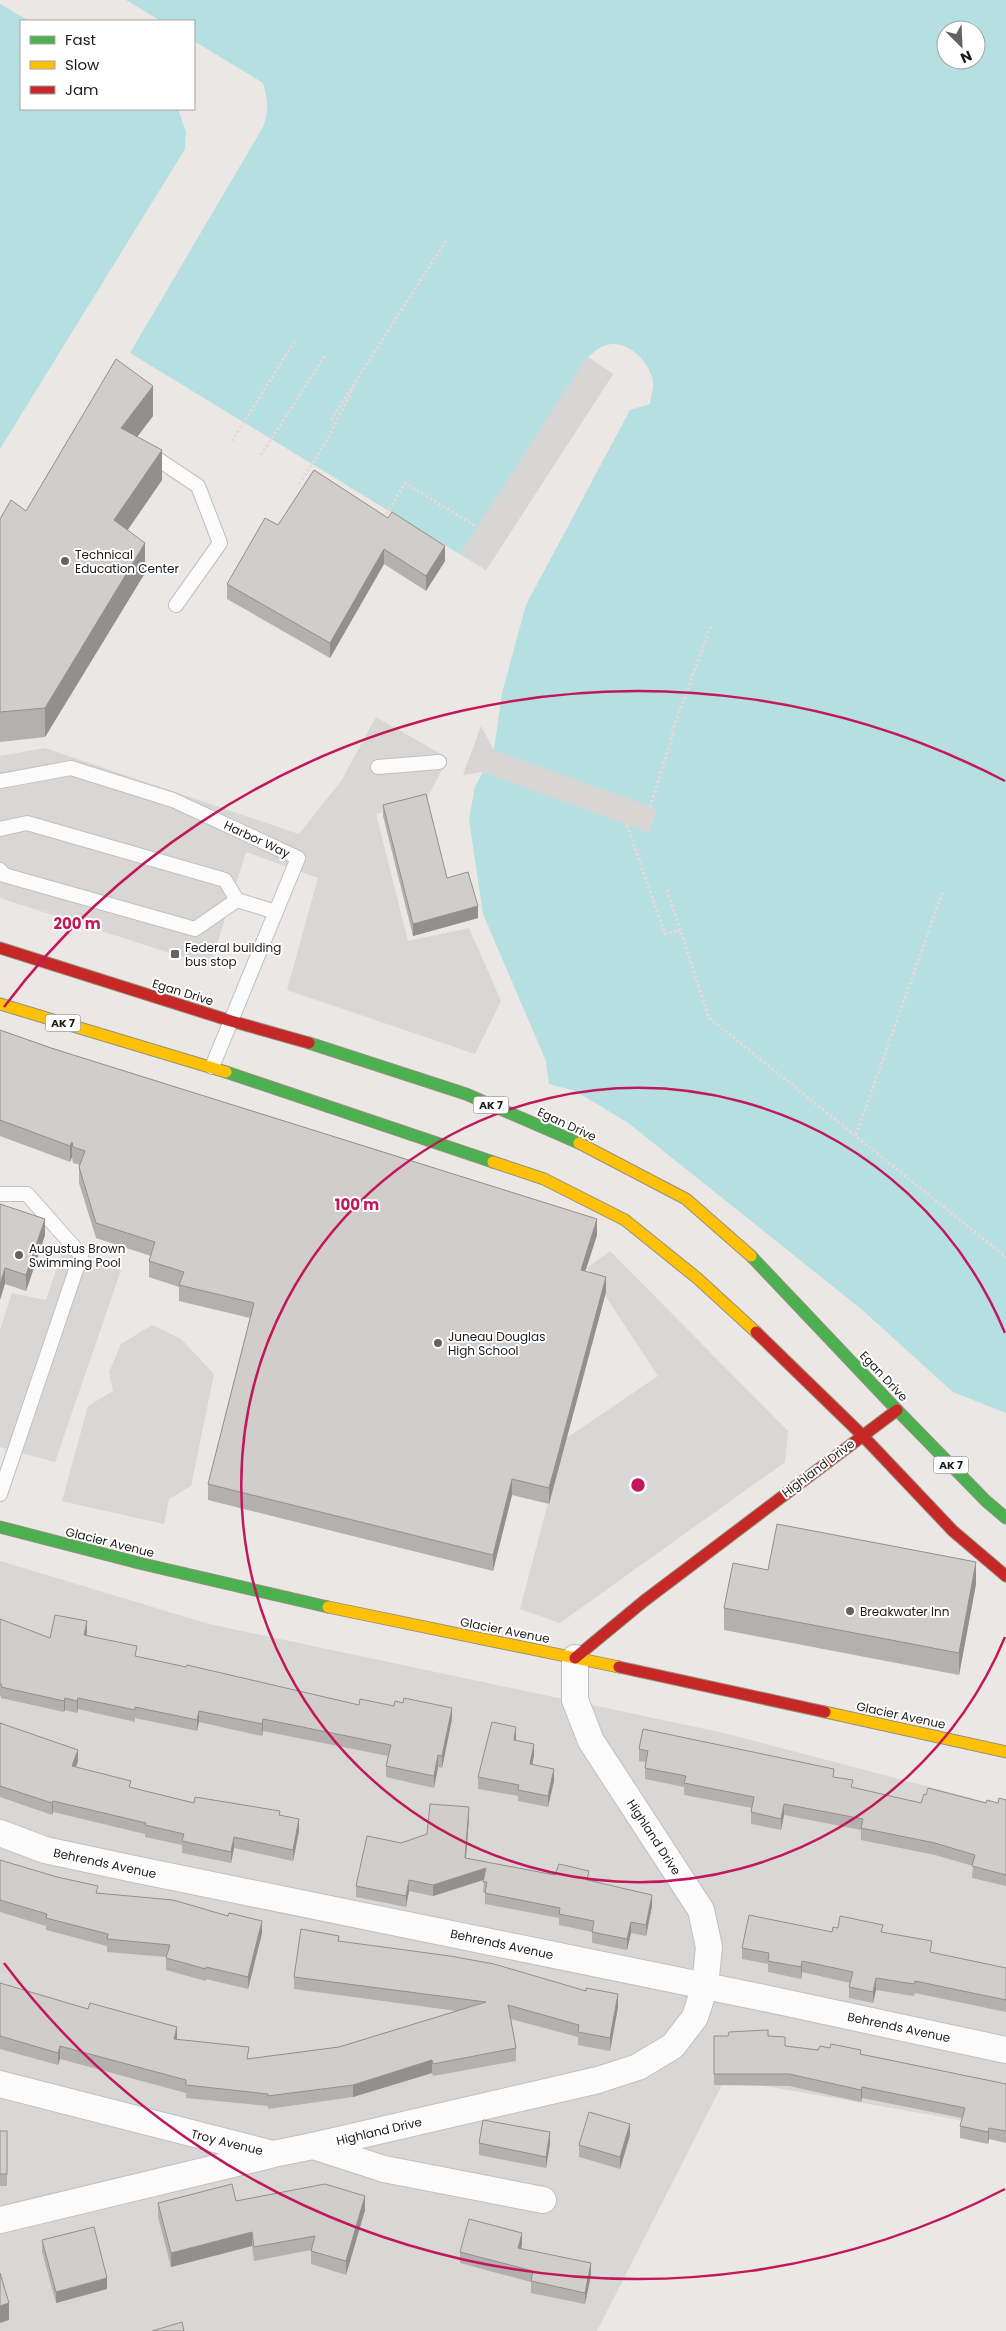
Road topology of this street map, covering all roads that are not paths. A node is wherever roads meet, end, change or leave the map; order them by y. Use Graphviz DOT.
graph roads {
  1 [pos="153,456"];
  2 [pos="176,605"];
  3 [pos="439,762"];
  4 [pos="378,767"];
  5 [pos="0,781"];
  6 [pos="0,829"];
  7 [pos="0,870"];
  8 [pos="237,900"];
  9 [pos="276,912"];
  10 [pos="0,948"];
  11 [pos="0,1004"];
  12 [pos="231,1021"];
  13 [pos="212,1067"];
  14 [pos="0,1194"];
  15 [pos="897,1410"];
  16 [pos="862,1435"];
  17 [pos="0,1494"];
  18 [pos="1006,1518"];
  19 [pos="0,1527"];
  20 [pos="1006,1576"];
  21 [pos="575,1658"];
  22 [pos="1006,1752"];
  23 [pos="0,1833"];
  24 [pos="705,1986"];
  25 [pos="1006,2050"];
  26 [pos="0,2084"];
  27 [pos="313,2146"];
  28 [pos="273,2154"];
  29 [pos="543,2200"];
  30 [pos="0,2220"];
  1 -- 2 [label="lane"];
  3 -- 4 [label="lane"];
  5 -- 9 [label="lane, Harbor Way"];
  6 -- 8 [label="lane"];
  7 -- 8 [label="lane"];
  8 -- 9 [label="lane"];
  9 -- 12 [label="lane, Harbor Way"];
  10 -- 12 [label="main road, Egan Drive / AK 7"];
  11 -- 13 [label="main road, AK 7"];
  12 -- 13 [label="lane, Harbor Way"];
  12 -- 15 [label="main road, Egan Drive / AK 7"];
  13 -- 16 [label="main road, AK 7"];
  14 -- 17 [label="lane"];
  15 -- 16 [label="main road, Highland Drive"];
  15 -- 18 [label="main road, Egan Drive / AK 7"];
  16 -- 20 [label="main road, AK 7"];
  16 -- 21 [label="main road, Highland Drive"];
  19 -- 21 [label="main road, Glacier Avenue"];
  21 -- 22 [label="main road, Glacier Avenue"];
  21 -- 24 [label="street, Highland Drive"];
  23 -- 24 [label="street, Behrends Avenue"];
  24 -- 25 [label="street, Behrends Avenue"];
  24 -- 27 [label="street, Highland Drive"];
  26 -- 28 [label="street, Troy Avenue"];
  27 -- 28 [label="street, Troy Avenue"];
  27 -- 29 [label="street, Troy Avenue"];
  28 -- 30 [label="street"];
}
